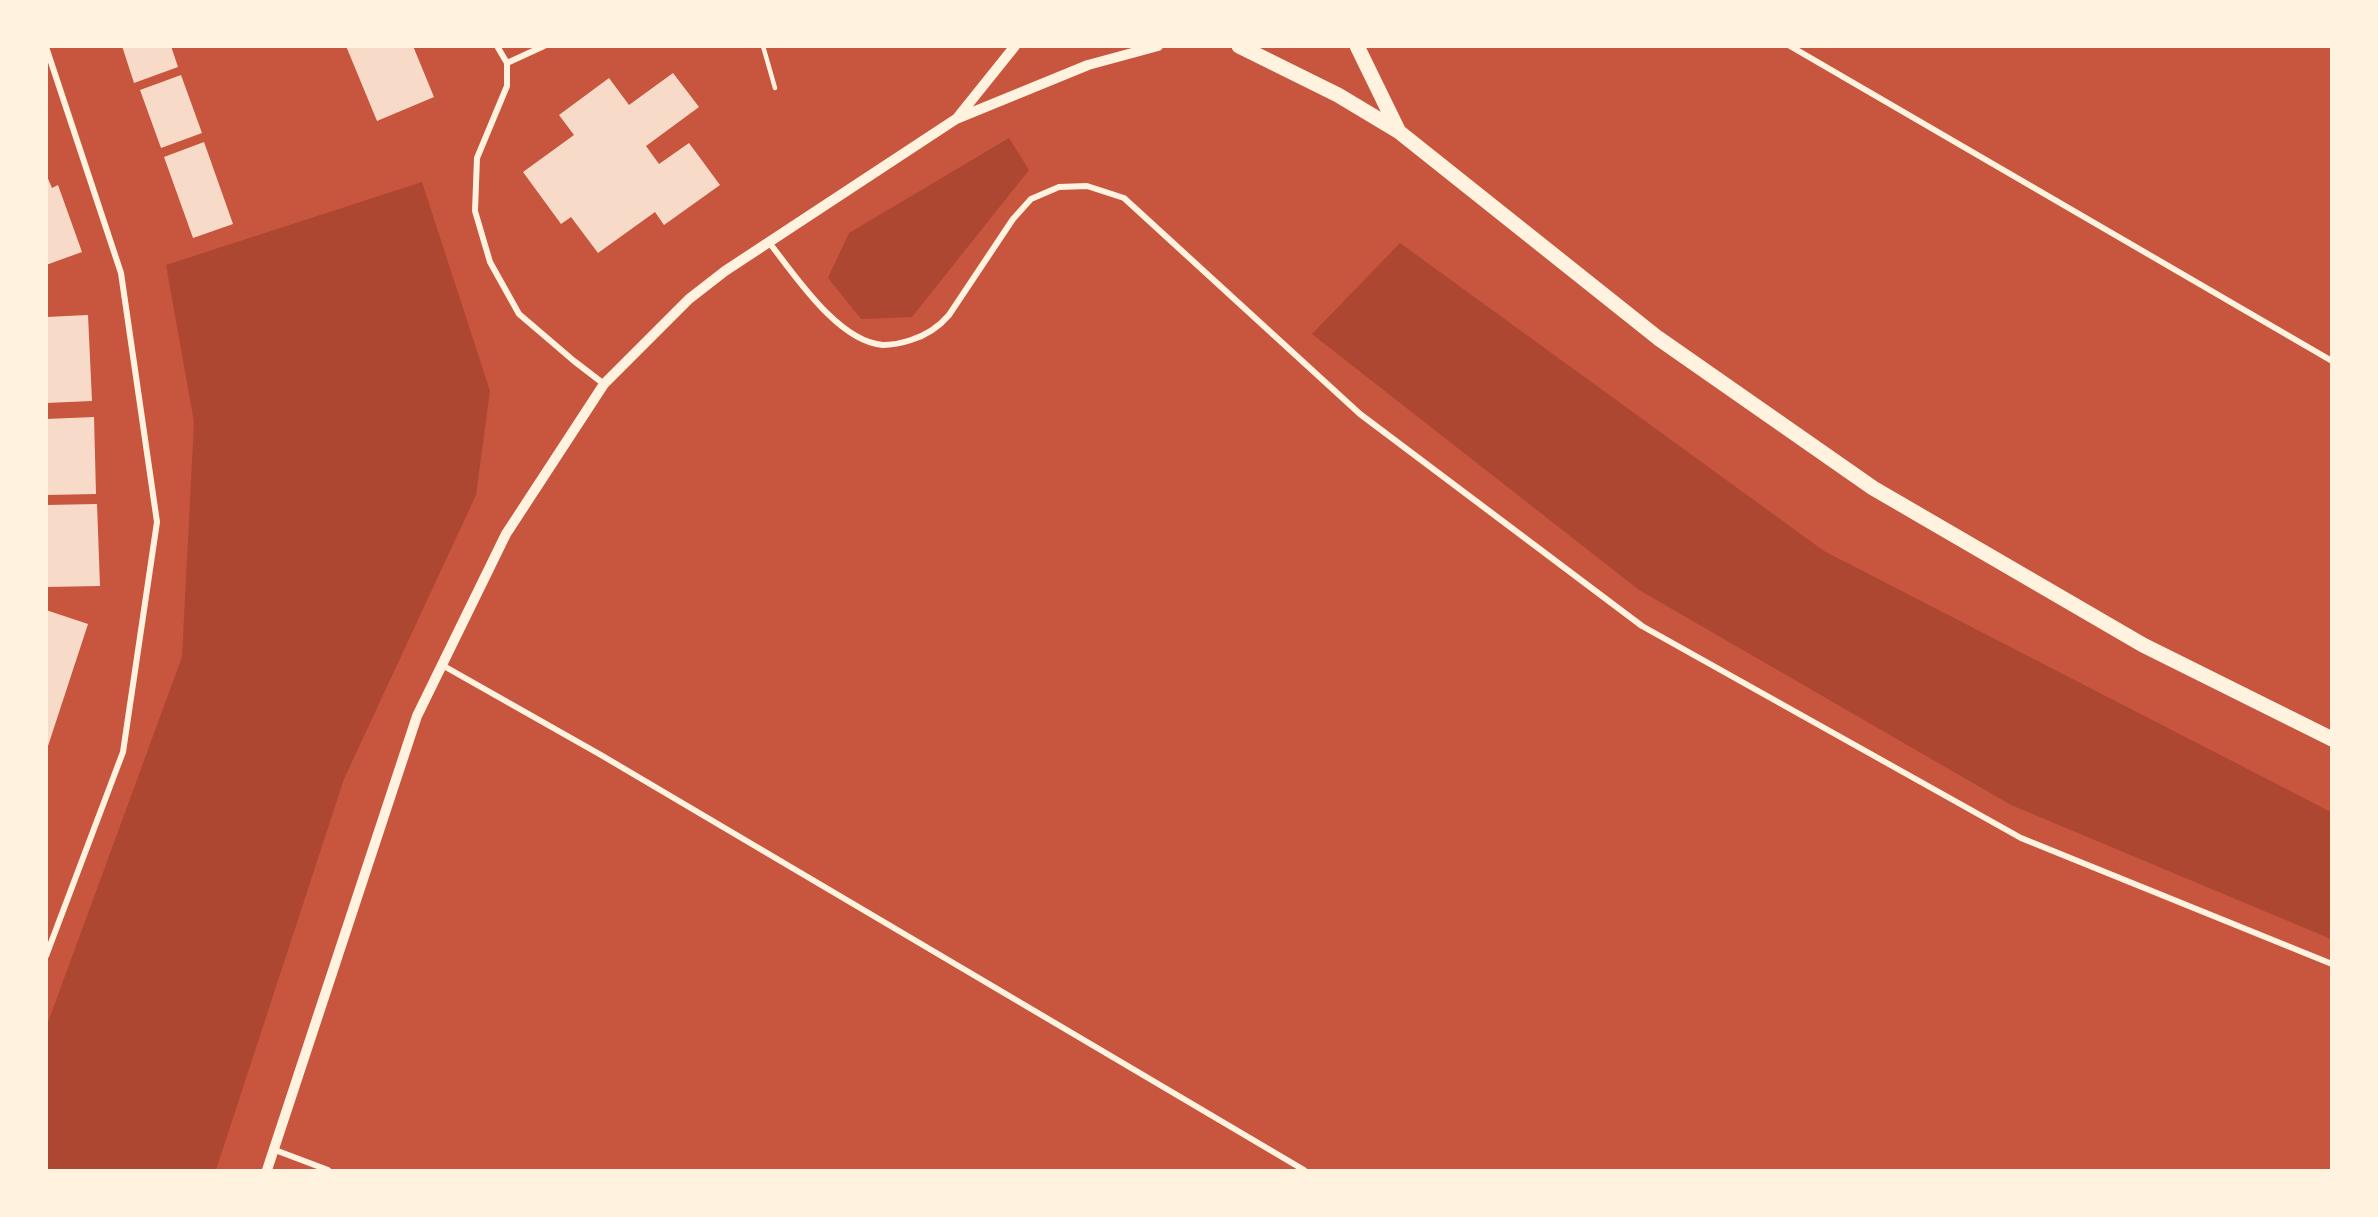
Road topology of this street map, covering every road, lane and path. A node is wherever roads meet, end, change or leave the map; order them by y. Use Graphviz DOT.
graph roads {
  1 [pos="497,46"];
  2 [pos="544,46"];
  3 [pos="763,46"];
  4 [pos="1015,46"];
  5 [pos="1158,46"];
  6 [pos="1239,46"];
  7 [pos="1357,46"];
  8 [pos="1790,46"];
  9 [pos="46,47"];
  10 [pos="507,63"];
  11 [pos="775,88"];
  12 [pos="956,120"];
  13 [pos="1398,130"];
  14 [pos="768,241"];
  15 [pos="2331,361"];
  16 [pos="604,384"];
  17 [pos="441,664"];
  18 [pos="2331,739"];
  19 [pos="46,956"];
  20 [pos="2331,964"];
  21 [pos="274,1150"];
  22 [pos="267,1170"];
  23 [pos="328,1170"];
  24 [pos="1304,1170"];
  1 -- 10 [label="street"];
  2 -- 10 [label="street"];
  3 -- 11 [label="lane"];
  4 -- 12 [label="street"];
  5 -- 12 [label="street"];
  6 -- 13 [label="main road"];
  7 -- 13 [label="main road"];
  8 -- 15 [label="street"];
  9 -- 19 [label="street"];
  10 -- 16 [label="street"];
  12 -- 14 [label="street"];
  13 -- 18 [label="main road"];
  14 -- 16 [label="street"];
  14 -- 20 [label="street"];
  16 -- 17 [label="street"];
  17 -- 21 [label="street"];
  17 -- 24 [label="street"];
  21 -- 22 [label="street"];
  21 -- 23 [label="street"];
}
